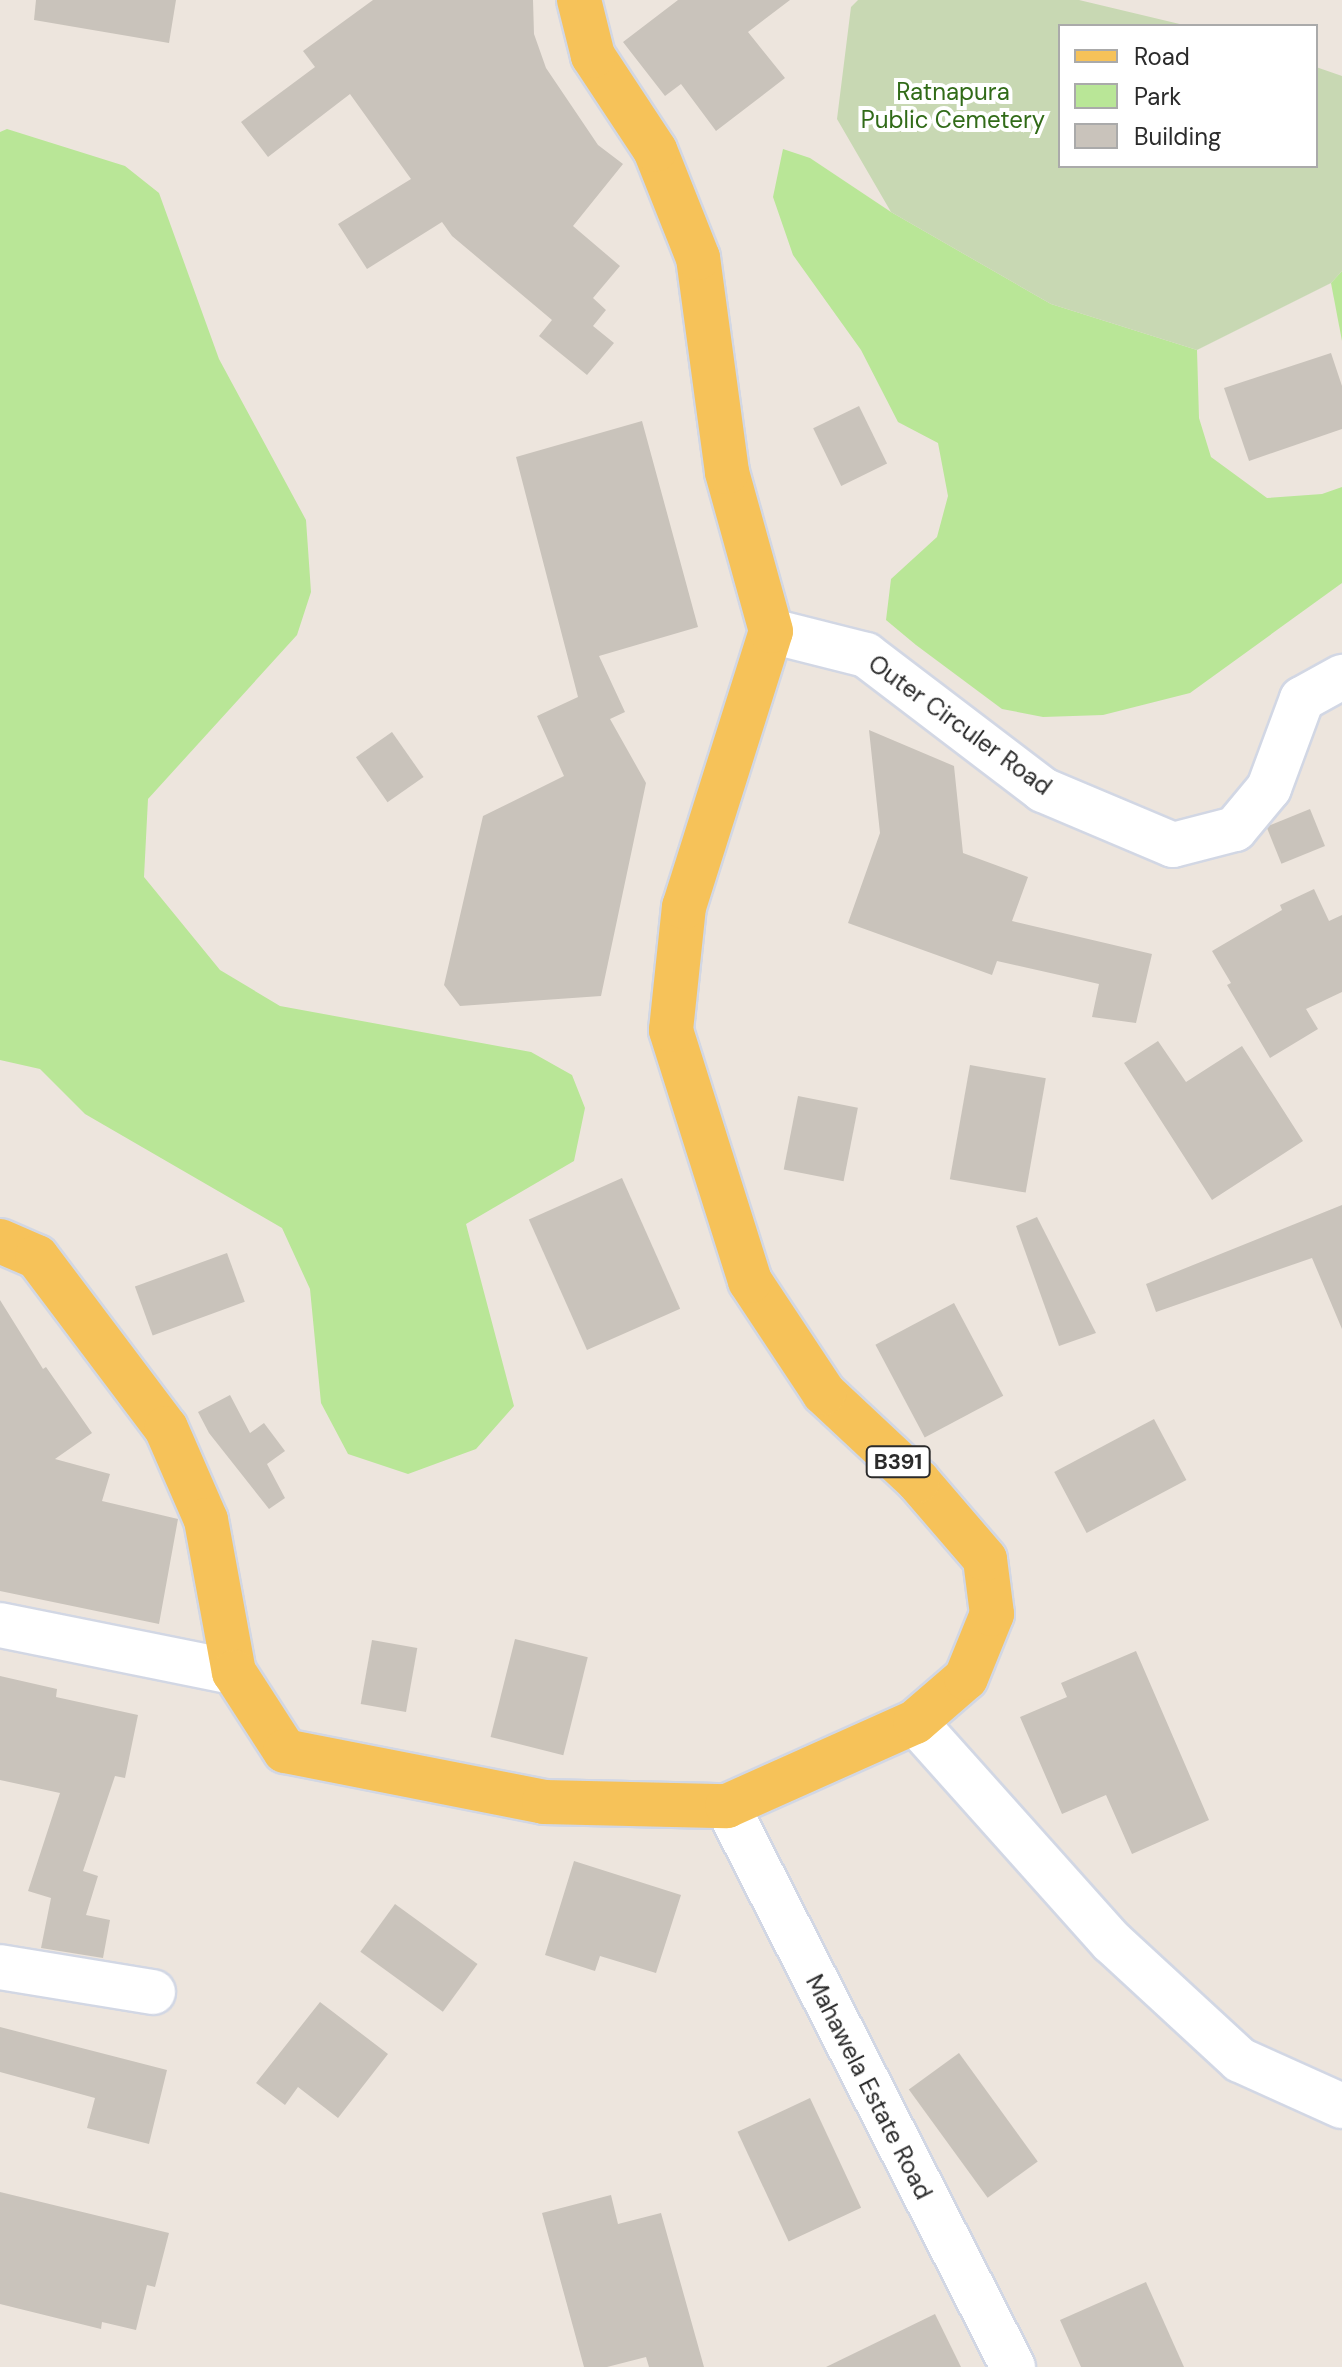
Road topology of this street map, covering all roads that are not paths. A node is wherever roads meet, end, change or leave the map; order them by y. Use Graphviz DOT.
graph roads {
  1 [pos="579,0"];
  2 [pos="771,631"];
  3 [pos="1342,677"];
  4 [pos="0,1241"];
  5 [pos="0,1625"];
  6 [pos="234,1672"];
  7 [pos="915,1722"];
  8 [pos="727,1806"];
  9 [pos="0,1967"];
  10 [pos="153,1992"];
  11 [pos="1342,2106"];
  12 [pos="1013,2367"];
  1 -- 2 [label="main road"];
  2 -- 3 [label="street, Outer Circuler Road"];
  2 -- 7 [label="main road, B391"];
  4 -- 6 [label="main road, B391"];
  5 -- 6 [label="street"];
  6 -- 8 [label="main road, B391"];
  7 -- 8 [label="main road, B391"];
  7 -- 11 [label="street"];
  8 -- 12 [label="street, Mahawela Estate Road"];
  9 -- 10 [label="street"];
}
